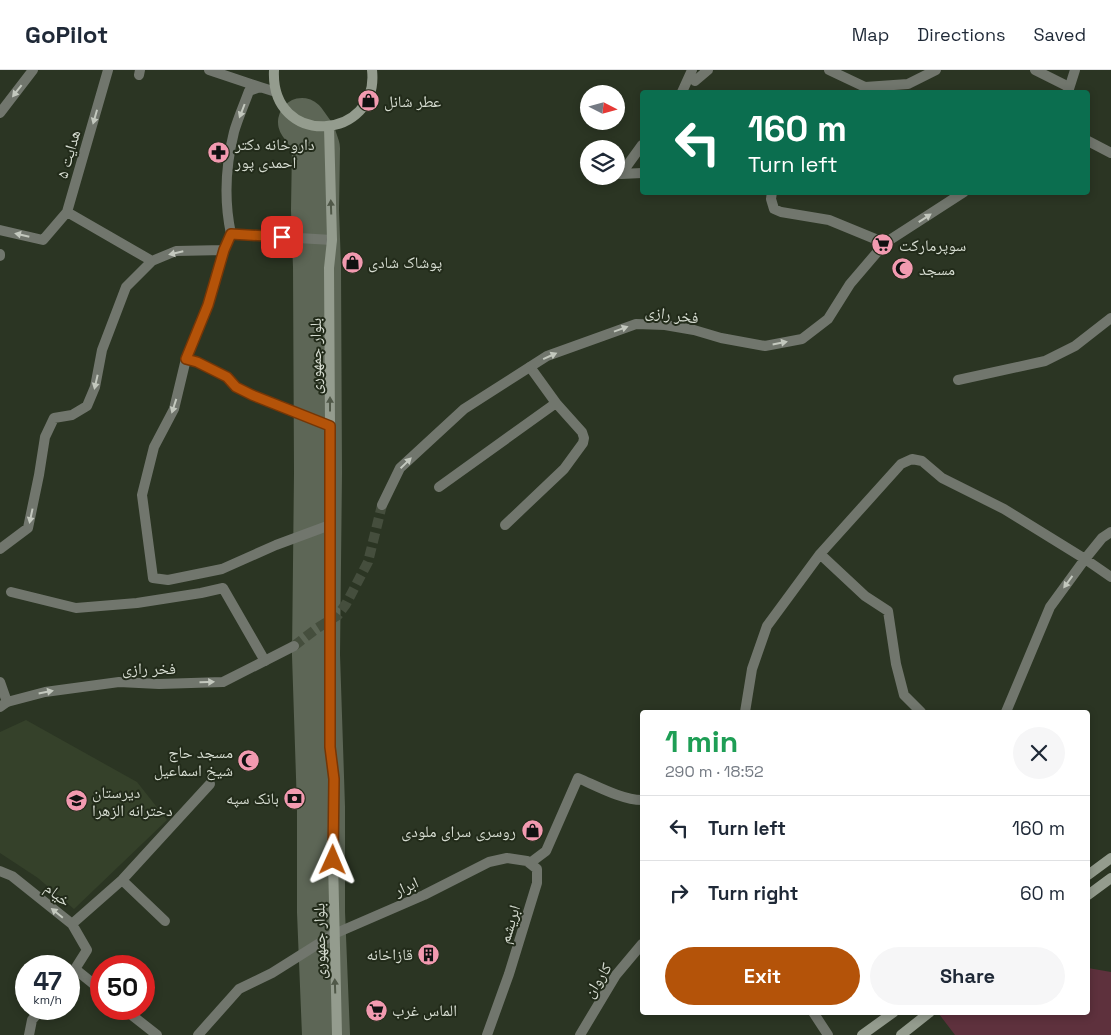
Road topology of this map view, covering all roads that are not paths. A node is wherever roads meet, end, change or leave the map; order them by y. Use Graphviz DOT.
graph roads {
  1 [pos="33,70"];
  2 [pos="108,70"];
  3 [pos="209,70"];
  4 [pos="274,70"];
  5 [pos="372,70"];
  6 [pos="692,70"];
  7 [pos="708,70"];
  8 [pos="830,70"];
  9 [pos="936,70"];
  10 [pos="1035,70"];
  11 [pos="1075,70"];
  12 [pos="695,81"];
  13 [pos="260,87"];
  14 [pos="683,90"];
  15 [pos="1069,90"];
  16 [pos="276,92"];
  17 [pos="0,113"];
  18 [pos="329,127"];
  19 [pos="1090,143"];
  20 [pos="640,148"];
  21 [pos="1111,153"];
  22 [pos="640,172"];
  23 [pos="772,195"];
  24 [pos="959,195"];
  25 [pos="67,212"];
  26 [pos="0,230"];
  27 [pos="231,234"];
  28 [pos="332,240"];
  29 [pos="885,243"];
  30 [pos="224,250"];
  31 [pos="152,261"];
  32 [pos="1111,318"];
  33 [pos="186,359"];
  34 [pos="530,367"];
  35 [pos="958,380"];
  36 [pos="556,403"];
  37 [pos="330,426"];
  38 [pos="439,487"];
  39 [pos="382,504"];
  40 [pos="505,524"];
  41 [pos="330,525"];
  42 [pos="1111,532"];
  43 [pos="0,549"];
  44 [pos="820,554"];
  45 [pos="1085,559"];
  46 [pos="1111,577"];
  47 [pos="11,592"];
  48 [pos="294,646"];
  49 [pos="265,661"];
  50 [pos="0,682"];
  51 [pos="3,704"];
  52 [pos="745,710"];
  53 [pos="919,710"];
  54 [pos="1007,710"];
  55 [pos="210,784"];
  56 [pos="640,800"];
  57 [pos="1111,858"];
  58 [pos="530,863"];
  59 [pos="0,871"];
  60 [pos="1090,871"];
  61 [pos="1111,878"];
  62 [pos="122,880"];
  63 [pos="1090,894"];
  64 [pos="165,921"];
  65 [pos="72,924"];
  66 [pos="334,934"];
  67 [pos="640,946"];
  68 [pos="80,960"];
  69 [pos="815,1015"];
  70 [pos="890,1015"];
  71 [pos="926,1015"];
  72 [pos="32,1020"];
  73 [pos="138,1020"];
  74 [pos="29,1035"];
  75 [pos="157,1035"];
  76 [pos="198,1035"];
  77 [pos="337,1035"];
  78 [pos="487,1035"];
  79 [pos="580,1035"];
  80 [pos="828,1035"];
  81 [pos="862,1035"];
  82 [pos="901,1035"];
  1 -- 17 [label="street, one-way"];
  2 -- 25 [label="street, هدایت ۵, one-way"];
  3 -- 13 [label="street"];
  4 -- 16 [label="main road"];
  5 -- 18 [label="main road"];
  6 -- 14 [label="street"];
  7 -- 12 [label="street"];
  8 -- 9 [label="street"];
  10 -- 15 [label="street"];
  11 -- 15 [label="street"];
  13 -- 16 [label="street"];
  13 -- 27 [label="street, one-way"];
  16 -- 18 [label="main road"];
  28 -- 18 [label="main road, بلوار جمهوری, one-way"];
  19 -- 21 [label="street"];
  20 -- 22 [label="street"];
  23 -- 29 [label="street"];
  29 -- 24 [label="street, فخر رازی, one-way"];
  25 -- 26 [label="street, هدایت ۵, one-way"];
  25 -- 31 [label="street"];
  27 -- 28 [label="street"];
  27 -- 30 [label="street"];
  37 -- 28 [label="main road, بلوار جمهوری, one-way"];
  34 -- 29 [label="street, فخر رازی, one-way"];
  30 -- 31 [label="street, one-way"];
  30 -- 33 [label="street"];
  31 -- 43 [label="street, one-way"];
  32 -- 35 [label="street"];
  33 -- 37 [label="street"];
  33 -- 41 [label="street, one-way"];
  34 -- 36 [label="street"];
  39 -- 34 [label="street, فخر رازی, one-way"];
  36 -- 38 [label="street"];
  36 -- 40 [label="street"];
  37 -- 41 [label="main road, بلوار جمهوری"];
  41 -- 66 [label="main road, بلوار جمهوری"];
  42 -- 45 [label="street"];
  44 -- 45 [label="street"];
  44 -- 52 [label="street"];
  44 -- 53 [label="street"];
  45 -- 46 [label="street"];
  45 -- 54 [label="street, one-way"];
  47 -- 49 [label="street"];
  48 -- 49 [label="street, فخر رازی"];
  51 -- 49 [label="street, فخر رازی, one-way"];
  50 -- 51 [label="street"];
  55 -- 62 [label="street"];
  56 -- 58 [label="street"];
  57 -- 60 [label="main road"];
  58 -- 66 [label="street, ابرار"];
  58 -- 78 [label="street, ابریشم"];
  65 -- 59 [label="street, خیام, one-way"];
  61 -- 63 [label="main road"];
  62 -- 64 [label="street"];
  62 -- 65 [label="street"];
  65 -- 68 [label="street, خیام"];
  66 -- 76 [label="street, ابرار"];
  77 -- 66 [label="main road, بلوار جمهوری, one-way"];
  67 -- 79 [label="street, کاروان"];
  69 -- 80 [label="street"];
  70 -- 81 [label="main road"];
  71 -- 82 [label="main road"];
  72 -- 74 [label="street"];
  73 -- 75 [label="street"];
}
